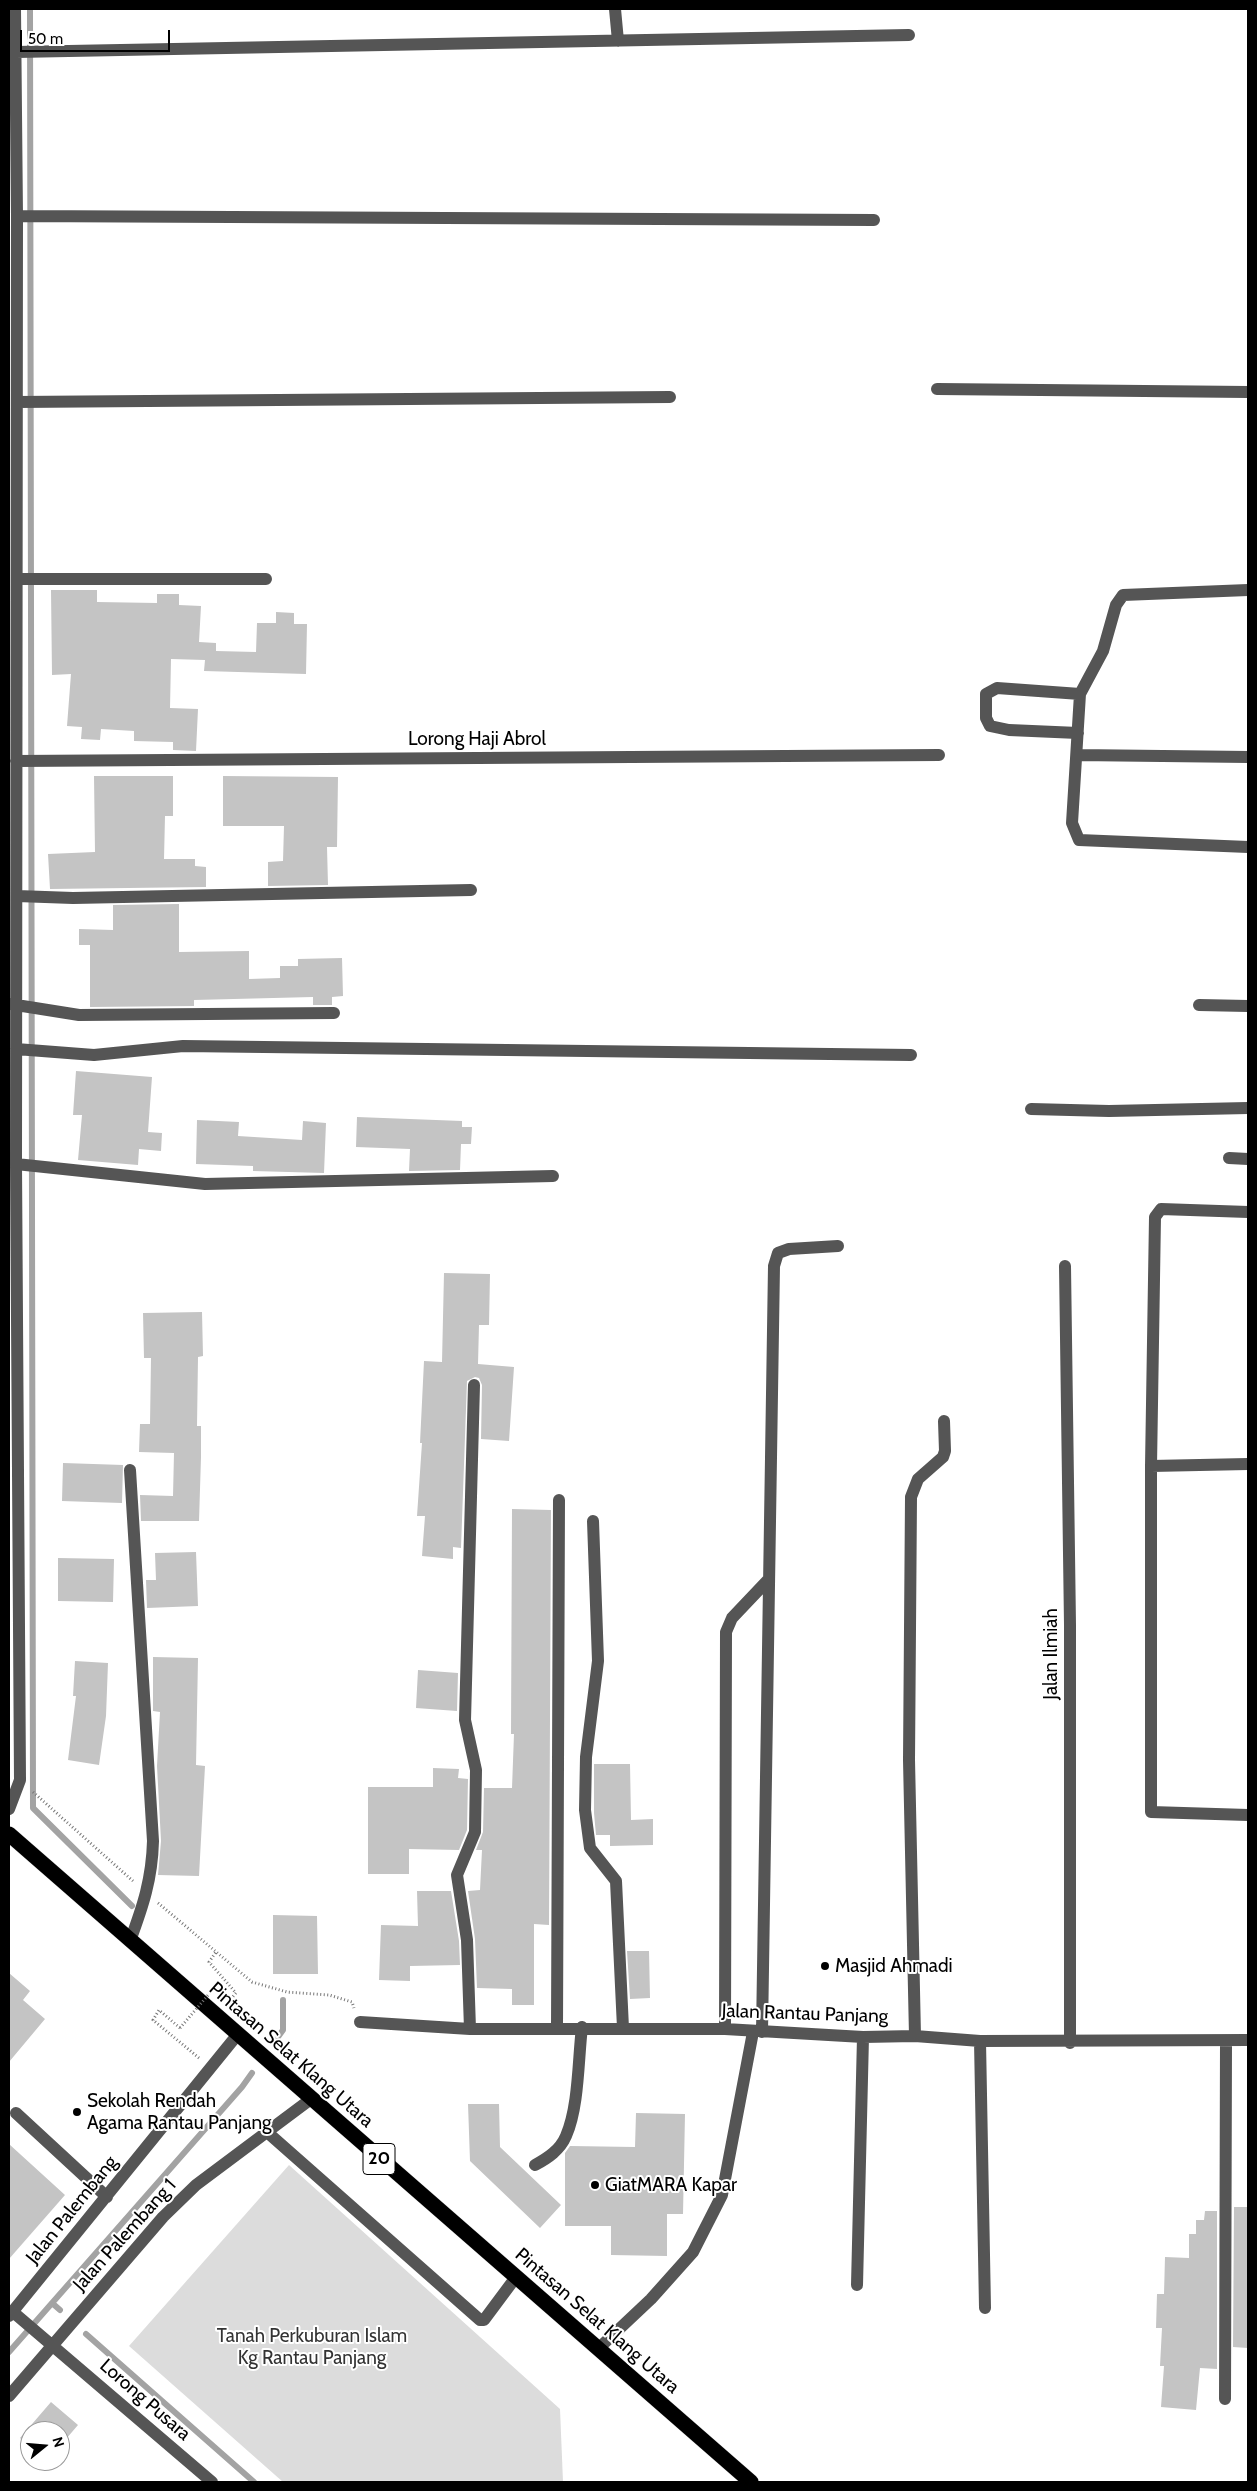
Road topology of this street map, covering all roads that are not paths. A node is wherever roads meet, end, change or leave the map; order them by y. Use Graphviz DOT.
graph roads {
  1 [pos="15,9"];
  2 [pos="615,9"];
  3 [pos="909,35"];
  4 [pos="618,41"];
  5 [pos="16,56"];
  6 [pos="12,149"];
  7 [pos="20,216"];
  8 [pos="874,220"];
  9 [pos="13,367"];
  10 [pos="937,389"];
  11 [pos="1248,392"];
  12 [pos="670,398"];
  13 [pos="20,402"];
  14 [pos="20,580"];
  15 [pos="266,580"];
  16 [pos="1248,590"];
  17 [pos="12,628"];
  18 [pos="1080,694"];
  19 [pos="1078,733"];
  20 [pos="939,755"];
  21 [pos="1077,755"];
  22 [pos="1248,757"];
  23 [pos="20,761"];
  24 [pos="1248,847"];
  25 [pos="12,870"];
  26 [pos="471,890"];
  27 [pos="20,896"];
  28 [pos="16,1005"];
  29 [pos="1199,1005"];
  30 [pos="1248,1006"];
  31 [pos="334,1012"];
  32 [pos="20,1050"];
  33 [pos="912,1055"];
  34 [pos="1248,1108"];
  35 [pos="1031,1109"];
  36 [pos="12,1142"];
  37 [pos="1229,1158"];
  38 [pos="1248,1159"];
  39 [pos="20,1165"];
  40 [pos="553,1176"];
  41 [pos="1248,1212"];
  42 [pos="838,1246"];
  43 [pos="1065,1266"];
  44 [pos="474,1385"];
  45 [pos="944,1421"];
  46 [pos="1248,1464"];
  47 [pos="1151,1466"];
  48 [pos="130,1470"];
  49 [pos="558,1500"];
  50 [pos="593,1522"];
  51 [pos="769,1580"];
  52 [pos="9,1809"];
  53 [pos="1248,1815"];
  54 [pos="9,1834"];
  55 [pos="130,1941"];
  56 [pos="360,2022"];
  57 [pos="557,2027"];
  58 [pos="582,2027"];
  59 [pos="623,2028"];
  60 [pos="470,2029"];
  61 [pos="725,2029"];
  62 [pos="757,2032"];
  63 [pos="238,2034"];
  64 [pos="915,2036"];
  65 [pos="863,2037"];
  66 [pos="1248,2040"];
  67 [pos="980,2041"];
  68 [pos="1226,2041"];
  69 [pos="1070,2043"];
  70 [pos="311,2099"];
  71 [pos="16,2113"];
  72 [pos="267,2132"];
  73 [pos="535,2165"];
  74 [pos="107,2197"];
  75 [pos="516,2277"];
  76 [pos="856,2285"];
  77 [pos="985,2308"];
  78 [pos="11,2314"];
  79 [pos="49,2343"];
  80 [pos="599,2348"];
  81 [pos="9,2396"];
  82 [pos="1225,2399"];
  83 [pos="212,2482"];
  84 [pos="751,2482"];
  1 -- 5 [label="street"];
  2 -- 4 [label="street"];
  3 -- 4 [label="street"];
  4 -- 5 [label="street"];
  5 -- 6 [label="street"];
  6 -- 7 [label="street"];
  7 -- 8 [label="street"];
  7 -- 9 [label="street"];
  9 -- 13 [label="street"];
  10 -- 11 [label="street"];
  12 -- 13 [label="street"];
  13 -- 14 [label="street"];
  14 -- 15 [label="street"];
  14 -- 17 [label="street"];
  16 -- 18 [label="street"];
  17 -- 23 [label="street"];
  18 -- 19 [label="street"];
  18 -- 19 [label="street"];
  19 -- 21 [label="street"];
  20 -- 23 [label="street, Lorong Haji Abrol"];
  21 -- 22 [label="street"];
  21 -- 24 [label="street"];
  23 -- 25 [label="street"];
  25 -- 27 [label="street"];
  26 -- 27 [label="street"];
  27 -- 28 [label="street"];
  28 -- 31 [label="street"];
  28 -- 32 [label="street"];
  29 -- 30 [label="street"];
  32 -- 33 [label="street"];
  32 -- 36 [label="street"];
  34 -- 35 [label="street"];
  36 -- 39 [label="street"];
  37 -- 38 [label="street"];
  39 -- 40 [label="street"];
  39 -- 52 [label="street"];
  41 -- 47 [label="street"];
  42 -- 51 [label="street"];
  43 -- 69 [label="street, Jalan Ilmiah"];
  44 -- 60 [label="street"];
  45 -- 64 [label="street"];
  46 -- 47 [label="street"];
  47 -- 53 [label="street"];
  48 -- 55 [label="street"];
  49 -- 57 [label="street"];
  50 -- 59 [label="street"];
  51 -- 61 [label="street"];
  51 -- 62 [label="street"];
  54 -- 55 [label="highway, Pintasan Selat Klang Utara / 20"];
  55 -- 63 [label="highway, Pintasan Selat Klang Utara / 20"];
  56 -- 60 [label="street, Jalan Rantau Panjang"];
  57 -- 58 [label="street, Jalan Rantau Panjang"];
  57 -- 60 [label="street, Jalan Rantau Panjang"];
  58 -- 59 [label="street, Jalan Rantau Panjang"];
  58 -- 73 [label="street"];
  59 -- 61 [label="street, Jalan Rantau Panjang"];
  61 -- 62 [label="street, Jalan Rantau Panjang"];
  62 -- 65 [label="street, Jalan Rantau Panjang"];
  62 -- 80 [label="street"];
  63 -- 70 [label="highway, Pintasan Selat Klang Utara / 20"];
  63 -- 74 [label="street, Jalan Palembang"];
  64 -- 65 [label="street, Jalan Rantau Panjang"];
  64 -- 67 [label="street, Jalan Rantau Panjang"];
  65 -- 76 [label="street"];
  66 -- 68 [label="street, Jalan Rantau Panjang"];
  67 -- 69 [label="street, Jalan Rantau Panjang"];
  67 -- 77 [label="street"];
  68 -- 69 [label="street, Jalan Rantau Panjang"];
  68 -- 82 [label="street"];
  70 -- 72 [label="street, Jalan Palembang 1"];
  70 -- 75 [label="highway, Pintasan Selat Klang Utara / 20"];
  71 -- 74 [label="street"];
  72 -- 75 [label="street"];
  72 -- 79 [label="street, Jalan Palembang 1"];
  74 -- 78 [label="street, Jalan Palembang"];
  75 -- 80 [label="highway, Pintasan Selat Klang Utara / 20"];
  78 -- 79 [label="street, Lorong Pusara"];
  79 -- 81 [label="street, Jalan Palembang 1"];
  79 -- 83 [label="street, Lorong Pusara"];
  80 -- 84 [label="highway, Pintasan Selat Klang Utara / 20"];
}
